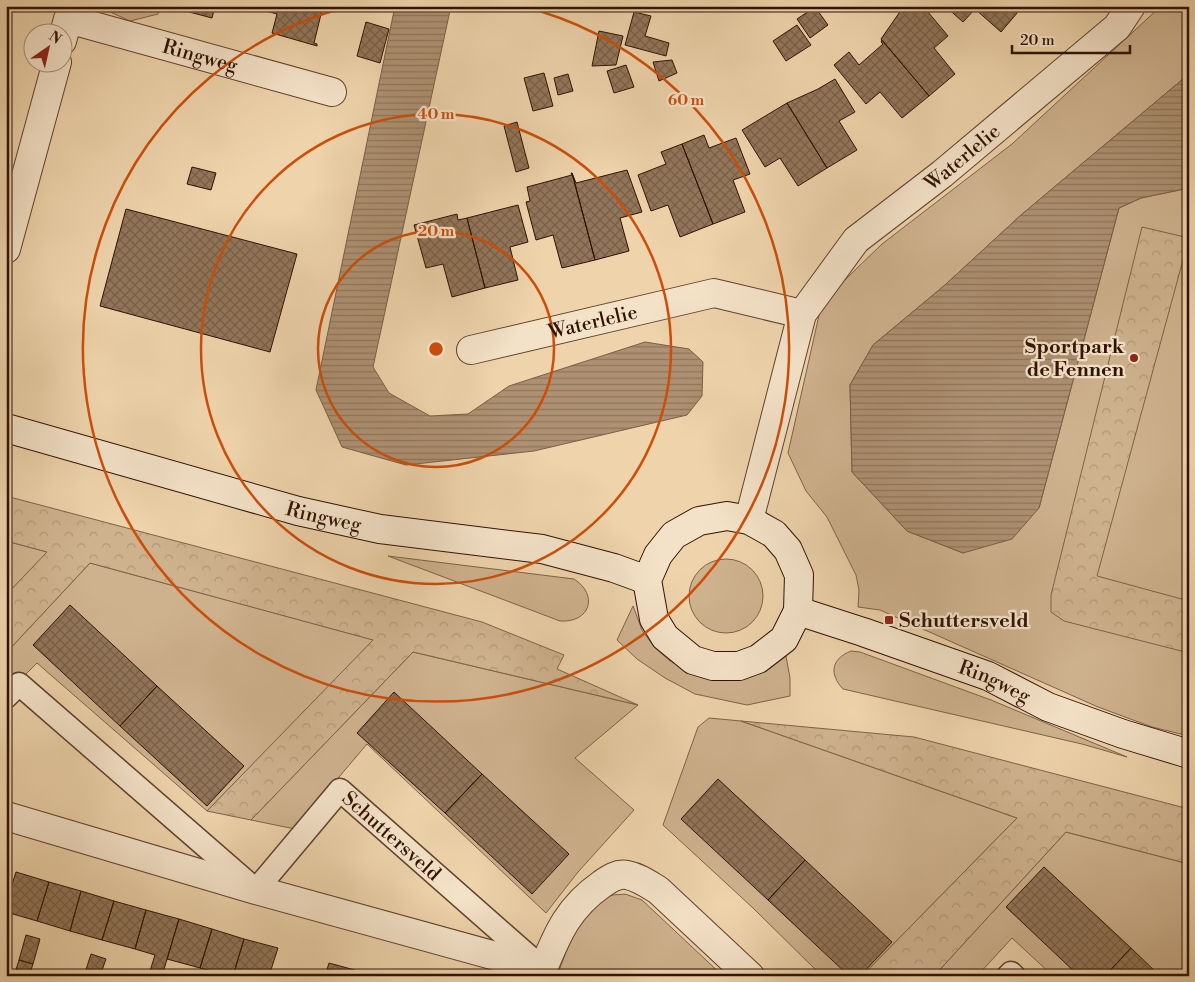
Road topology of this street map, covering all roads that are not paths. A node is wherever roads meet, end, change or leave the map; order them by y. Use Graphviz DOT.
graph roads {
  1 [pos="1131,6"];
  2 [pos="72,24"];
  3 [pos="54,72"];
  4 [pos="332,92"];
  5 [pos="6,249"];
  6 [pos="802,314"];
  7 [pos="471,350"];
  8 [pos="6,428"];
  9 [pos="750,520"];
  10 [pos="647,580"];
  11 [pos="798,611"];
  12 [pos="6,697"];
  13 [pos="1189,754"];
  14 [pos="6,816"];
  15 [pos="256,890"];
  16 [pos="541,972"];
  17 [pos="750,976"];
  1 -- 6 [label="street, Waterlelie"];
  2 -- 4 [label="street, Ringweg"];
  3 -- 5 [label="street"];
  6 -- 7 [label="street, Waterlelie"];
  6 -- 9 [label="street, Waterlelie"];
  8 -- 10 [label="street, Ringweg"];
  9 -- 10 [label="street"];
  9 -- 11 [label="street"];
  10 -- 11 [label="street"];
  11 -- 13 [label="street, Ringweg"];
  12 -- 15 [label="lane"];
  14 -- 15 [label="street"];
  15 -- 16 [label="street"];
  15 -- 16 [label="lane, Schuttersveld"];
  16 -- 17 [label="street"];
}
